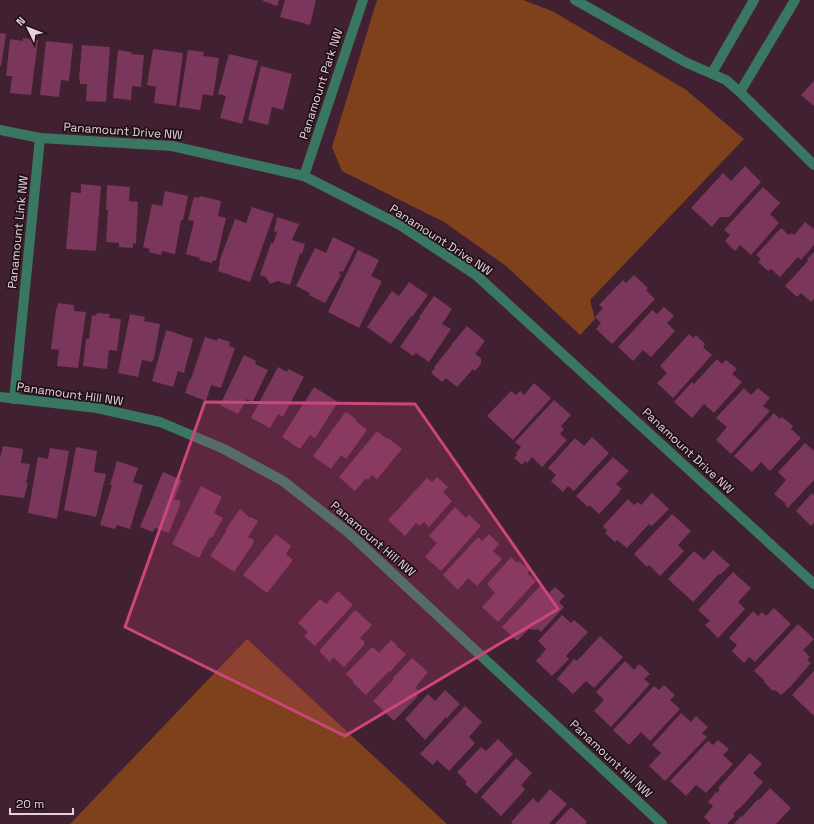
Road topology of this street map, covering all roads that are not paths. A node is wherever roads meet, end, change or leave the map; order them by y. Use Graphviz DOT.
graph roads {
  1 [pos="363,0"];
  2 [pos="575,0"];
  3 [pos="754,0"];
  4 [pos="795,0"];
  5 [pos="712,73"];
  6 [pos="740,92"];
  7 [pos="0,130"];
  8 [pos="40,138"];
  9 [pos="814,165"];
  10 [pos="304,176"];
  11 [pos="0,397"];
  12 [pos="14,399"];
  13 [pos="814,584"];
  14 [pos="662,824"];
  1 -- 10 [label="street, Panamount Park NW"];
  2 -- 5 [label="street"];
  3 -- 5 [label="street"];
  4 -- 6 [label="street"];
  5 -- 6 [label="street"];
  6 -- 9 [label="street"];
  7 -- 8 [label="street, Panamount Drive NW"];
  8 -- 10 [label="street, Panamount Drive NW"];
  8 -- 12 [label="street, Panamount Link NW"];
  10 -- 13 [label="street, Panamount Drive NW"];
  11 -- 12 [label="street, Panamount Hill NW"];
  12 -- 14 [label="street, Panamount Hill NW"];
}
